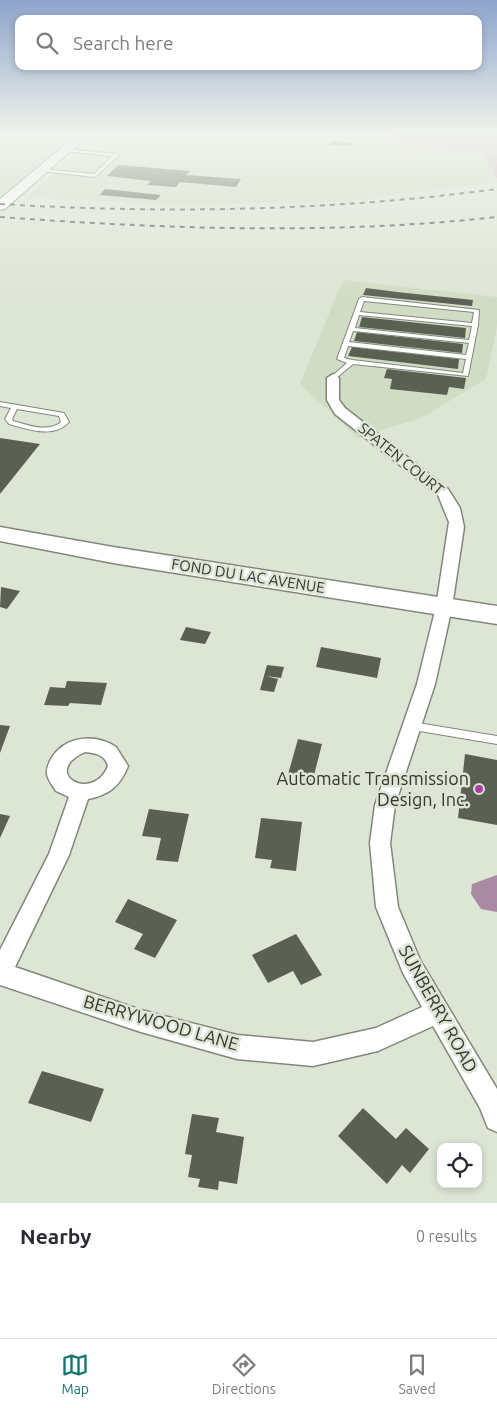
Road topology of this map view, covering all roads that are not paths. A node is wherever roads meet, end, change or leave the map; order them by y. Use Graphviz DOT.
graph roads {
  1 [pos="19,190"];
  2 [pos="0,206"];
  3 [pos="357,313"];
  4 [pos="475,325"];
  5 [pos="351,328"];
  6 [pos="472,342"];
  7 [pos="346,344"];
  8 [pos="469,357"];
  9 [pos="352,362"];
  10 [pos="333,378"];
  11 [pos="0,404"];
  12 [pos="15,406"];
  13 [pos="0,534"];
  14 [pos="444,607"];
  15 [pos="497,615"];
  16 [pos="412,726"];
  17 [pos="497,740"];
  18 [pos="80,793"];
  19 [pos="0,974"];
  20 [pos="438,1012"];
  21 [pos="497,1119"];
  1 -- 2 [label="street"];
  3 -- 4 [label="lane"];
  3 -- 4 [label="lane"];
  3 -- 5 [label="lane"];
  4 -- 6 [label="lane"];
  5 -- 6 [label="lane"];
  5 -- 7 [label="lane"];
  6 -- 8 [label="lane"];
  7 -- 8 [label="lane"];
  7 -- 9 [label="lane"];
  8 -- 9 [label="lane"];
  9 -- 10 [label="lane"];
  10 -- 14 [label="street, SPATEN COURT"];
  11 -- 12 [label="lane"];
  12 -- 12 [label="lane"];
  13 -- 14 [label="main road, FOND DU LAC AVENUE"];
  14 -- 15 [label="main road, FOND DU LAC AVENUE"];
  14 -- 16 [label="street, SUNBERRY ROAD"];
  16 -- 17 [label="lane"];
  16 -- 20 [label="street, SUNBERRY ROAD"];
  18 -- 19 [label="street"];
  19 -- 20 [label="street, BERRYWOOD LANE"];
  20 -- 21 [label="street, SUNBERRY ROAD"];
}
